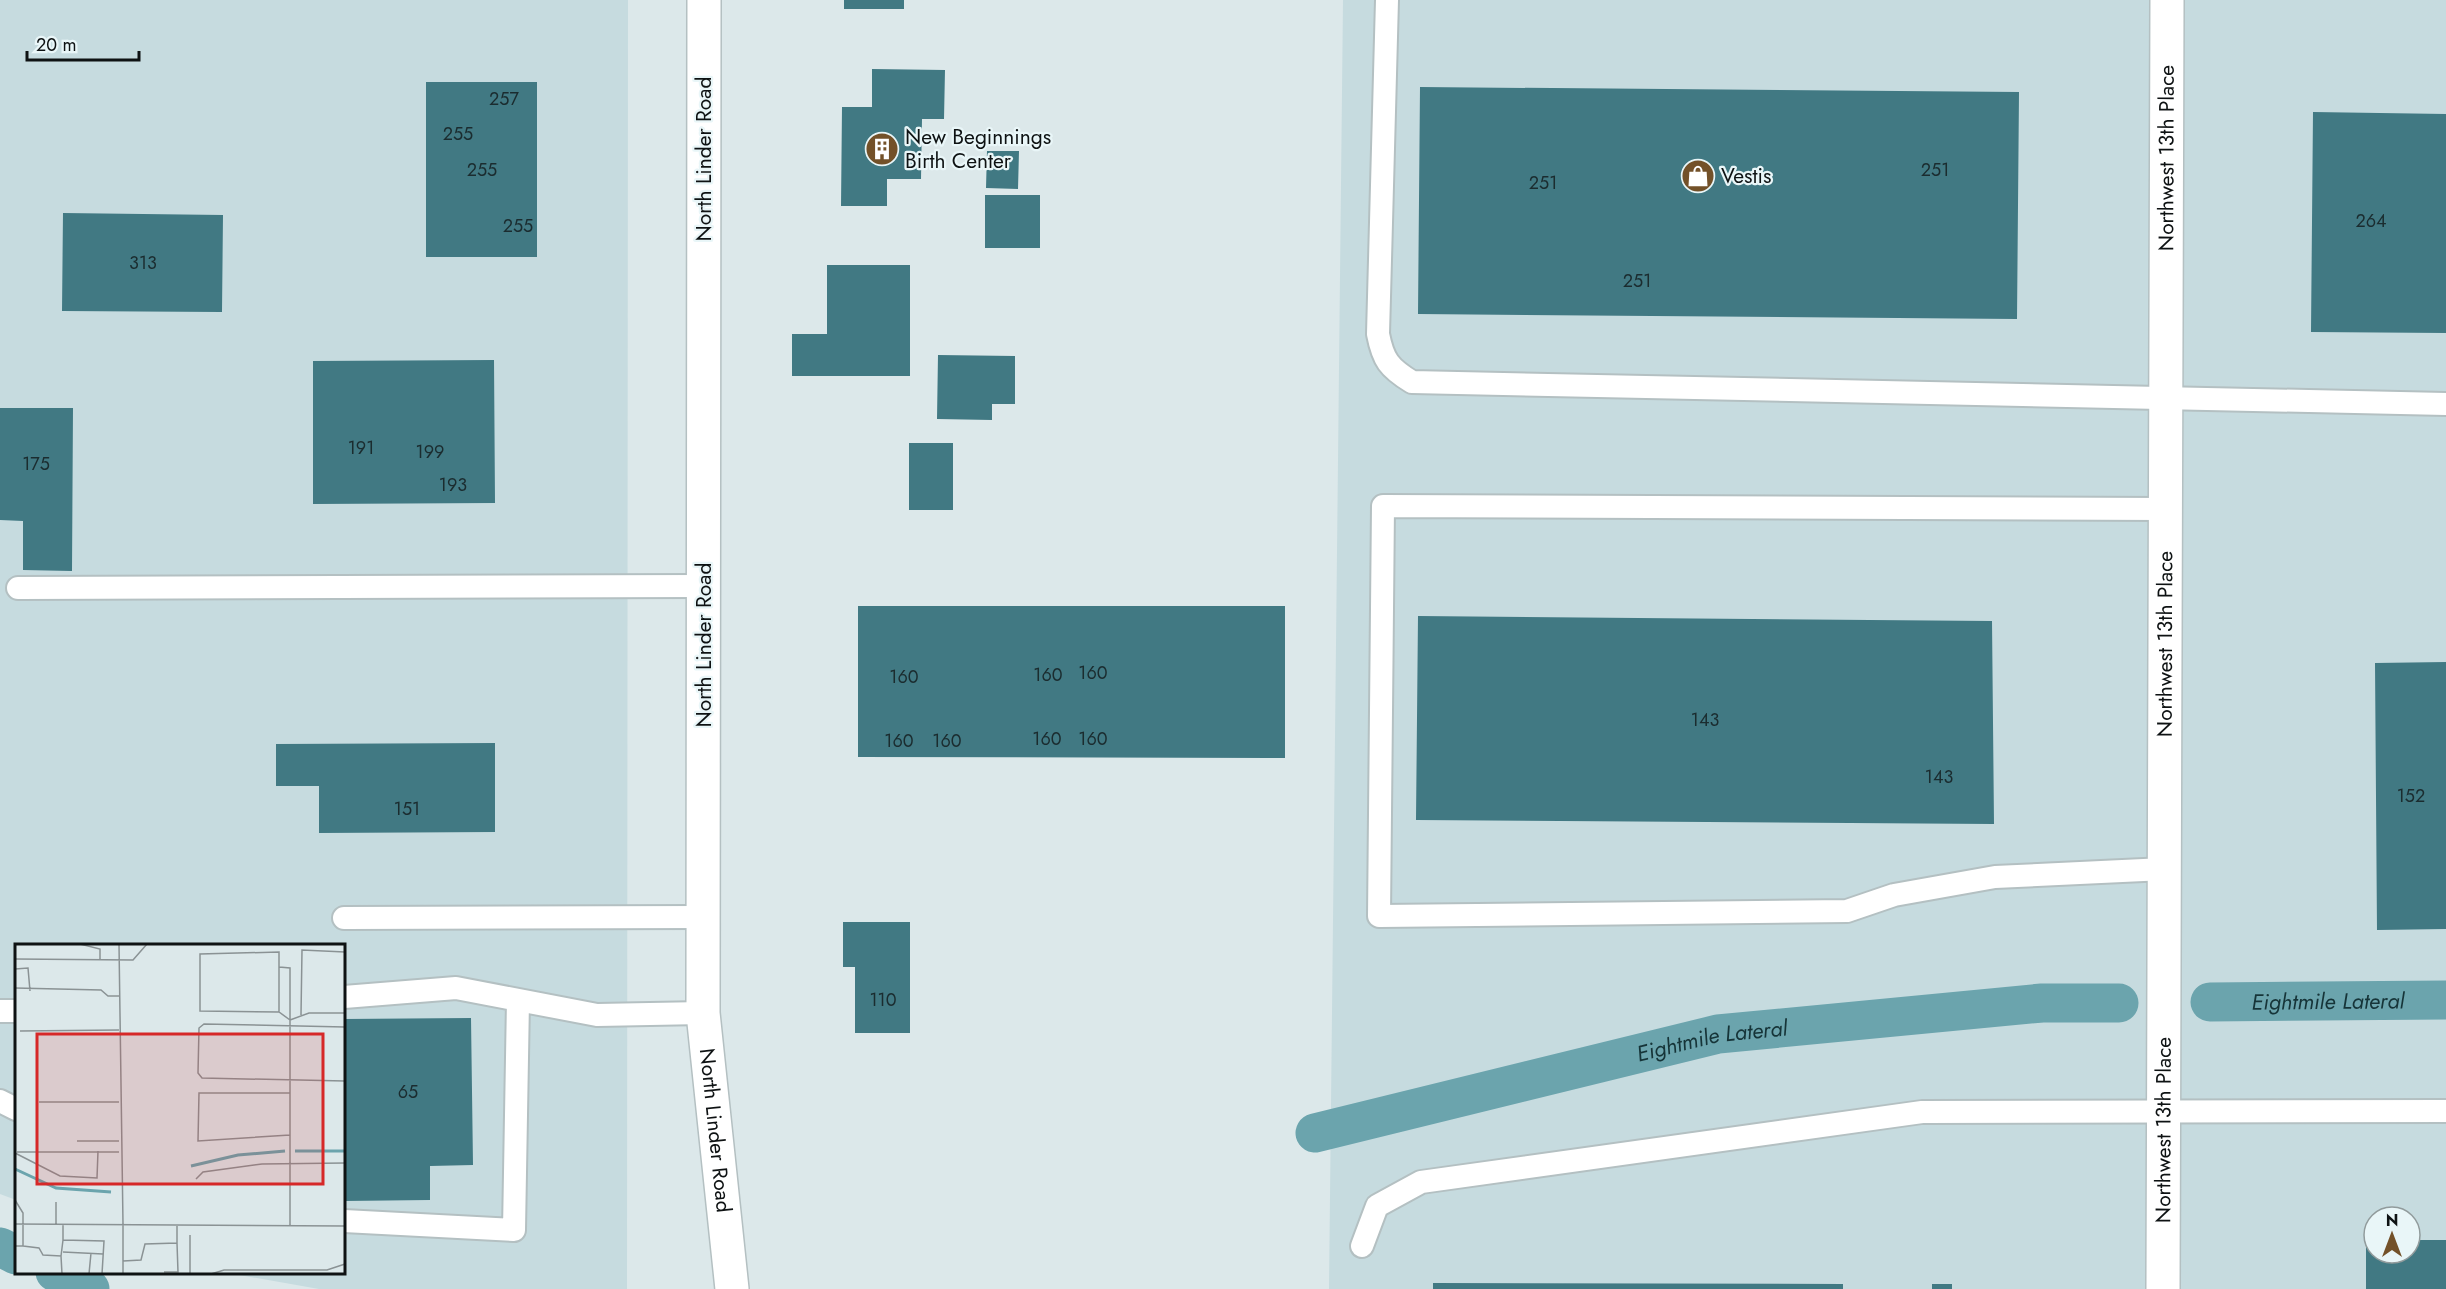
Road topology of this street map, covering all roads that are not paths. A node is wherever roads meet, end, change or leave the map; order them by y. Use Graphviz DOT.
graph roads {
  1 [pos="704,0"];
  2 [pos="1387,0"];
  3 [pos="2167,0"];
  4 [pos="2166,398"];
  5 [pos="2446,404"];
  6 [pos="2165,509"];
  7 [pos="704,586"];
  8 [pos="18,588"];
  9 [pos="2165,869"];
  10 [pos="704,917"];
  11 [pos="344,918"];
  12 [pos="345,997"];
  13 [pos="518,1000"];
  14 [pos="703,1013"];
  15 [pos="0,1101"];
  16 [pos="15,1108"];
  17 [pos="2164,1111"];
  18 [pos="2446,1111"];
  19 [pos="345,1221"];
  20 [pos="1362,1246"];
  21 [pos="732,1289"];
  22 [pos="2163,1289"];
  1 -- 7 [label="street, North Linder Road"];
  2 -- 4 [label="lane"];
  3 -- 4 [label="street, Northwest 13th Place"];
  4 -- 5 [label="lane"];
  4 -- 6 [label="street, Northwest 13th Place"];
  6 -- 9 [label="street, Northwest 13th Place"];
  6 -- 9 [label="lane"];
  7 -- 8 [label="lane"];
  7 -- 10 [label="street, North Linder Road"];
  9 -- 17 [label="street, Northwest 13th Place"];
  10 -- 11 [label="lane"];
  10 -- 14 [label="street, North Linder Road"];
  12 -- 13 [label="lane"];
  13 -- 14 [label="lane"];
  13 -- 19 [label="lane"];
  14 -- 21 [label="street, North Linder Road"];
  15 -- 16 [label="lane"];
  17 -- 18 [label="lane"];
  17 -- 20 [label="lane"];
  17 -- 22 [label="street, Northwest 13th Place"];
}
